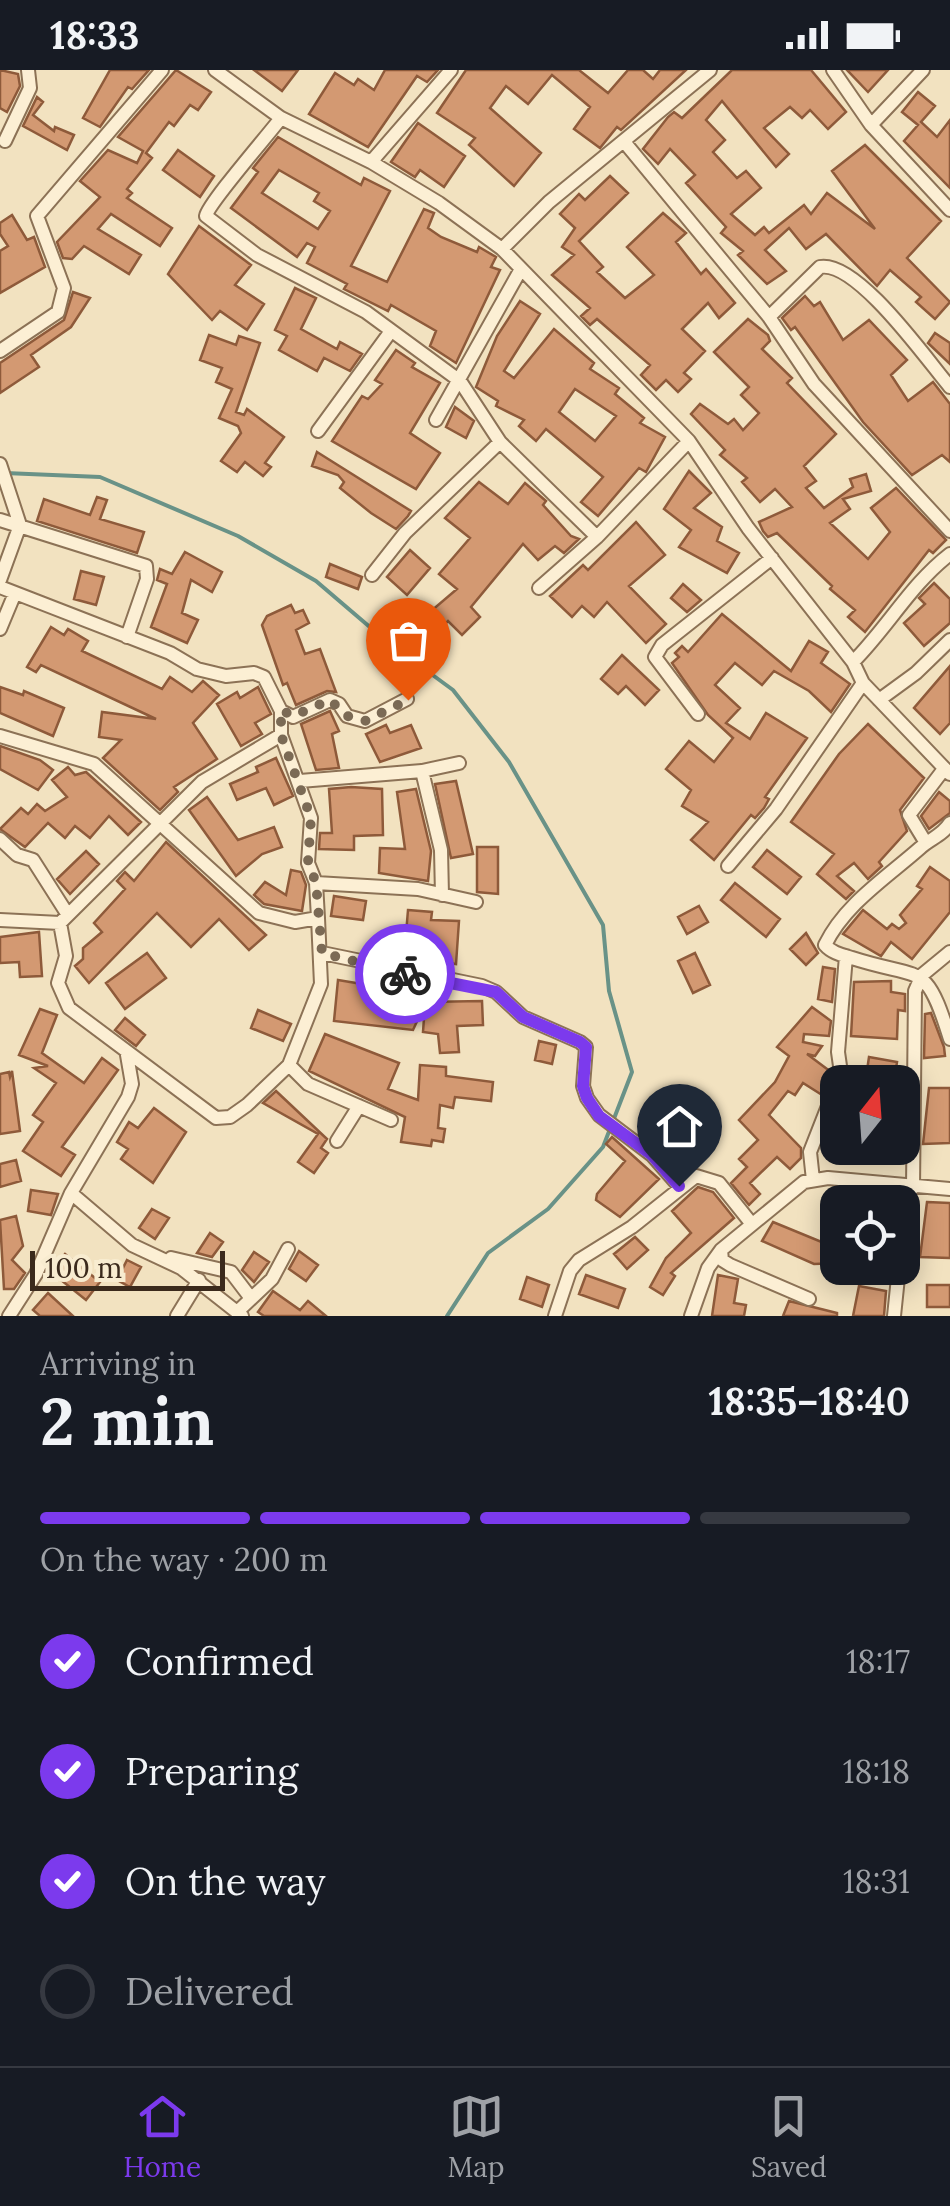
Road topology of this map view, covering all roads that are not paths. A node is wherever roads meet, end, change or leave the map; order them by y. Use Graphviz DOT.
graph roads {
  1 [pos="28,70"];
  2 [pos="162,70"];
  3 [pos="215,70"];
  4 [pos="451,70"];
  5 [pos="710,70"];
  6 [pos="833,70"];
  7 [pos="923,70"];
  8 [pos="281,118"];
  9 [pos="871,126"];
  10 [pos="5,141"];
  11 [pos="626,144"];
  12 [pos="371,162"];
  13 [pos="950,210"];
  14 [pos="502,249"];
  15 [pos="521,269"];
  16 [pos="769,317"];
  17 [pos="391,330"];
  18 [pos="0,352"];
  19 [pos="460,381"];
  20 [pos="950,387"];
  21 [pos="436,420"];
  22 [pos="318,432"];
  23 [pos="689,441"];
  24 [pos="500,442"];
  25 [pos="0,464"];
  26 [pos="0,520"];
  27 [pos="20,525"];
  28 [pos="950,531"];
  29 [pos="597,536"];
  30 [pos="950,554"];
  31 [pos="772,558"];
  32 [pos="372,576"];
  33 [pos="0,583"];
  34 [pos="538,588"];
  35 [pos="15,592"];
  36 [pos="0,629"];
  37 [pos="127,637"];
  38 [pos="950,640"];
  39 [pos="853,662"];
  40 [pos="864,683"];
  41 [pos="408,700"];
  42 [pos="879,700"];
  43 [pos="281,710"];
  44 [pos="698,714"];
  45 [pos="281,735"];
  46 [pos="0,736"];
  47 [pos="459,763"];
  48 [pos="422,771"];
  49 [pos="947,771"];
  50 [pos="300,781"];
  51 [pos="162,822"];
  52 [pos="950,823"];
  53 [pos="0,838"];
  54 [pos="926,844"];
  55 [pos="728,866"];
  56 [pos="316,883"];
  57 [pos="442,895"];
  58 [pos="476,902"];
  59 [pos="318,918"];
  60 [pos="64,919"];
  61 [pos="0,920"];
  62 [pos="950,952"];
  63 [pos="322,953"];
  64 [pos="846,956"];
  65 [pos="922,975"];
  66 [pos="950,1039"];
  67 [pos="128,1055"];
  68 [pos="290,1065"];
  69 [pos="359,1106"];
  70 [pos="391,1120"];
  71 [pos="336,1141"];
  72 [pos="813,1180"];
  73 [pos="874,1185"];
  74 [pos="910,1185"];
  75 [pos="679,1186"];
  76 [pos="920,1188"];
  77 [pos="950,1188"];
  78 [pos="70,1193"];
  79 [pos="752,1223"];
  80 [pos="288,1250"];
  81 [pos="721,1250"];
  82 [pos="154,1254"];
  83 [pos="198,1280"];
  84 [pos="897,1285"];
  85 [pos="250,1297"];
  86 [pos="809,1299"];
  87 [pos="240,1314"];
  88 [pos="8,1316"];
  89 [pos="177,1316"];
  90 [pos="555,1316"];
  91 [pos="691,1316"];
  92 [pos="894,1316"];
  1 -- 10 [label="street"];
  2 -- 18 [label="street"];
  3 -- 8 [label="street"];
  4 -- 12 [label="street"];
  5 -- 11 [label="street"];
  6 -- 9 [label="street"];
  7 -- 9 [label="street"];
  8 -- 12 [label="street"];
  8 -- 17 [label="street"];
  9 -- 13 [label="street"];
  11 -- 14 [label="street"];
  11 -- 16 [label="street"];
  12 -- 14 [label="street"];
  14 -- 15 [label="street"];
  15 -- 19 [label="street"];
  15 -- 23 [label="street"];
  16 -- 20 [label="street"];
  16 -- 28 [label="street"];
  17 -- 19 [label="street"];
  17 -- 22 [label="street"];
  19 -- 21 [label="street"];
  19 -- 24 [label="street"];
  23 -- 29 [label="street"];
  23 -- 31 [label="street"];
  24 -- 29 [label="street"];
  24 -- 32 [label="street"];
  25 -- 27 [label="street"];
  26 -- 27 [label="street"];
  27 -- 33 [label="street"];
  27 -- 37 [label="street"];
  29 -- 34 [label="street"];
  30 -- 39 [label="street"];
  31 -- 39 [label="street"];
  31 -- 44 [label="street"];
  33 -- 35 [label="street"];
  35 -- 36 [label="street"];
  35 -- 37 [label="street"];
  37 -- 43 [label="street"];
  38 -- 42 [label="street"];
  39 -- 40 [label="street"];
  40 -- 42 [label="street"];
  40 -- 55 [label="street"];
  41 -- 43 [label="street"];
  42 -- 49 [label="street"];
  43 -- 45 [label="street"];
  45 -- 50 [label="street"];
  45 -- 51 [label="street"];
  46 -- 51 [label="street"];
  47 -- 48 [label="street"];
  48 -- 50 [label="street"];
  48 -- 57 [label="street"];
  49 -- 54 [label="street"];
  50 -- 56 [label="street"];
  51 -- 59 [label="street"];
  51 -- 60 [label="street"];
  52 -- 54 [label="street"];
  53 -- 60 [label="street"];
  54 -- 64 [label="street"];
  56 -- 57 [label="street"];
  56 -- 59 [label="street"];
  57 -- 58 [label="street"];
  59 -- 63 [label="street"];
  60 -- 61 [label="street"];
  60 -- 67 [label="street"];
  62 -- 65 [label="street"];
  63 -- 68 [label="street"];
  63 -- 75 [label="street"];
  64 -- 65 [label="street"];
  64 -- 72 [label="street"];
  65 -- 66 [label="street"];
  65 -- 74 [label="street"];
  67 -- 68 [label="street"];
  67 -- 78 [label="street"];
  68 -- 69 [label="street"];
  69 -- 70 [label="street"];
  69 -- 71 [label="street"];
  72 -- 73 [label="street"];
  72 -- 79 [label="street"];
  75 -- 79 [label="street"];
  75 -- 90 [label="street"];
  76 -- 77 [label="street"];
  78 -- 82 [label="street"];
  78 -- 88 [label="street"];
  79 -- 81 [label="street"];
  80 -- 85 [label="street"];
  81 -- 86 [label="street"];
  81 -- 91 [label="street"];
  82 -- 83 [label="street"];
  82 -- 85 [label="street"];
  83 -- 87 [label="street"];
  83 -- 89 [label="street"];
  84 -- 92 [label="street"];
  85 -- 87 [label="street"];
}
